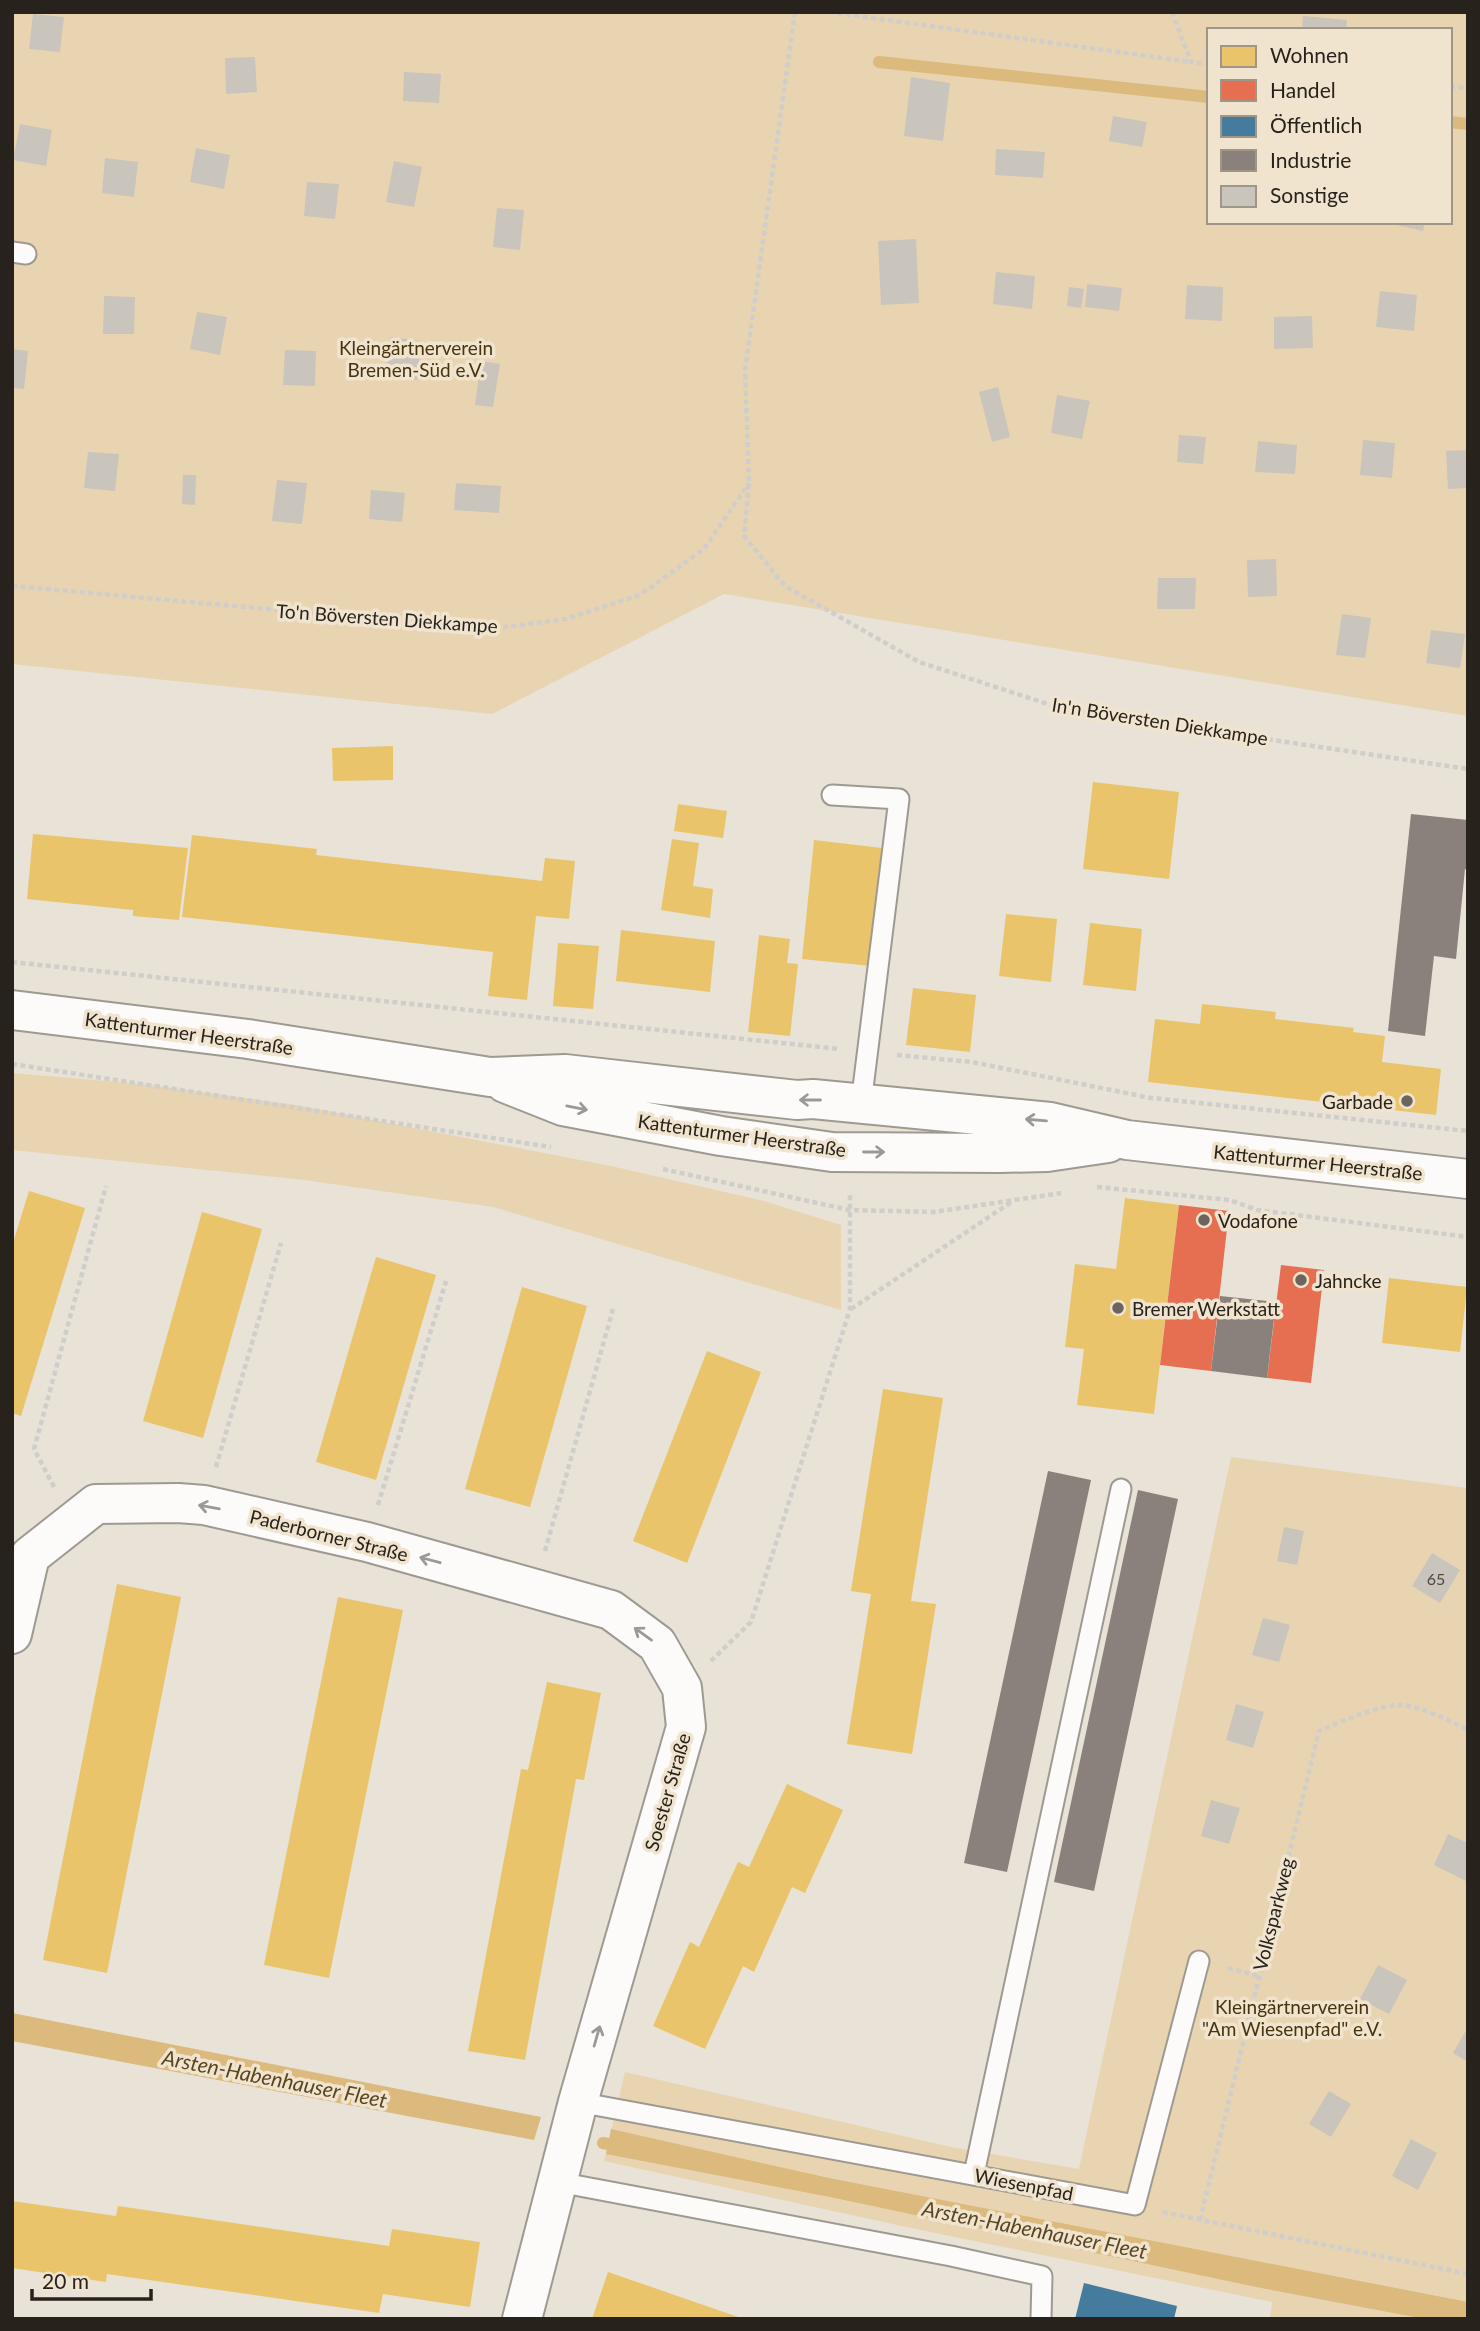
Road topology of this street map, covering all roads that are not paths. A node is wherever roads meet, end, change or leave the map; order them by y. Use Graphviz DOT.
graph roads {
  1 [pos="832,795"];
  2 [pos="12,1010"];
  3 [pos="489,1077"];
  4 [pos="861,1104"];
  5 [pos="1127,1140"];
  6 [pos="1468,1179"];
  7 [pos="1121,1489"];
  8 [pos="12,1634"];
  9 [pos="682,1688"];
  10 [pos="1199,1961"];
  11 [pos="578,2102"];
  12 [pos="974,2175"];
  13 [pos="558,2182"];
  14 [pos="522,2319"];
  15 [pos="1041,2319"];
  1 -- 4 [label="lane"];
  2 -- 3 [label="main road, Kattenturmer Heerstraße"];
  4 -- 3 [label="main road, Kattenturmer Heerstraße, one-way"];
  3 -- 5 [label="main road, Kattenturmer Heerstraße, one-way"];
  5 -- 4 [label="main road, Kattenturmer Heerstraße, one-way"];
  5 -- 6 [label="main road, Kattenturmer Heerstraße"];
  7 -- 12 [label="lane"];
  9 -- 8 [label="main road, Paderborner Straße, one-way"];
  11 -- 9 [label="main road, Soester Straße, one-way"];
  10 -- 12 [label="lane, Wiesenpfad"];
  11 -- 12 [label="lane, Wiesenpfad"];
  11 -- 13 [label="main road, Soester Straße"];
  13 -- 14 [label="main road, Soester Straße"];
  13 -- 15 [label="lane"];
}
